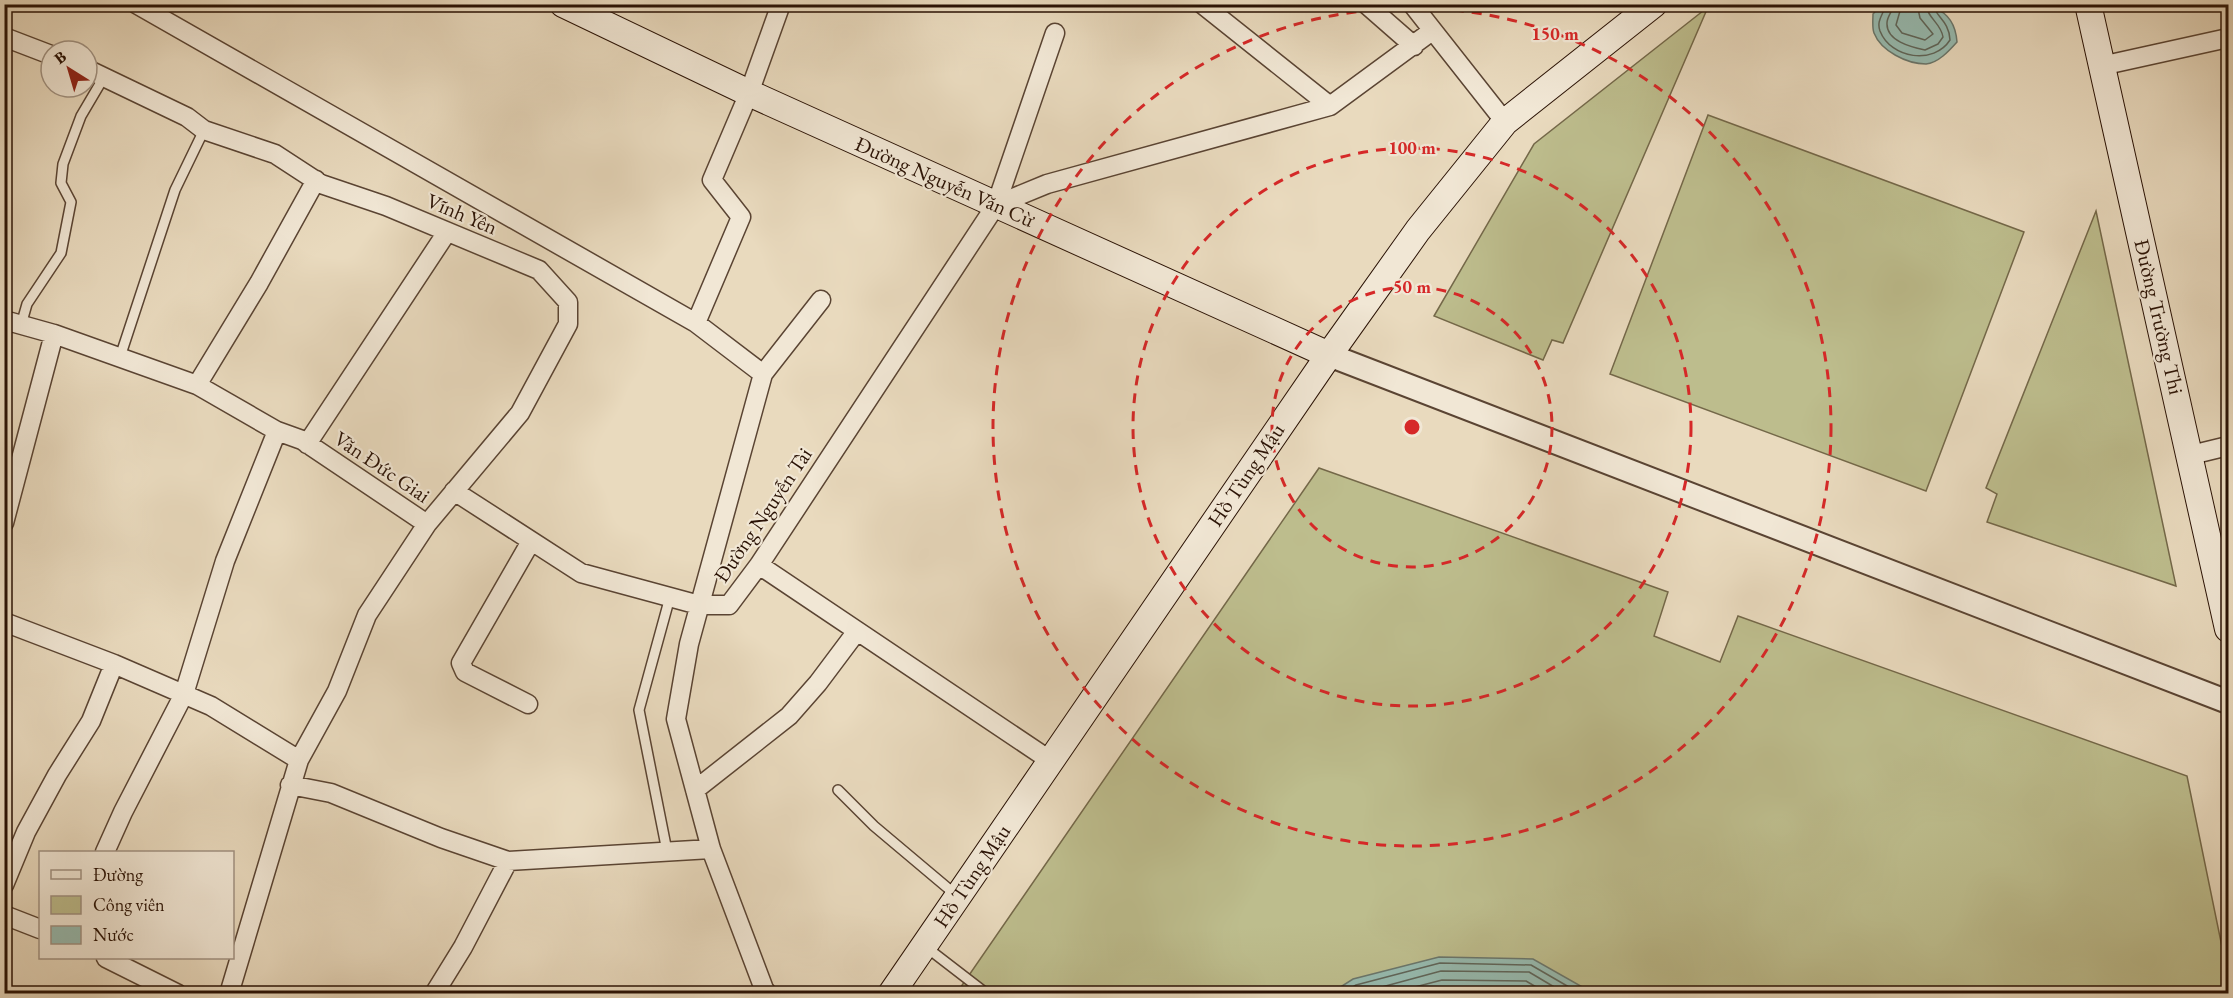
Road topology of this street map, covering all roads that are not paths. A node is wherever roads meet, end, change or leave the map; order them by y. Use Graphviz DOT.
graph roads {
  1 [pos="136,4"];
  2 [pos="563,4"];
  3 [pos="781,4"];
  4 [pos="1202,4"];
  5 [pos="1366,4"];
  6 [pos="1412,4"];
  7 [pos="1654,4"];
  8 [pos="2076,4"];
  9 [pos="2088,4"];
  10 [pos="1432,31"];
  11 [pos="1055,33"];
  12 [pos="4,37"];
  13 [pos="2229,38"];
  14 [pos="1414,46"];
  15 [pos="39,50"];
  16 [pos="2101,66"];
  17 [pos="99,75"];
  18 [pos="749,93"];
  19 [pos="87,99"];
  20 [pos="1330,106"];
  21 [pos="1505,122"];
  22 [pos="204,130"];
  23 [pos="316,180"];
  24 [pos="996,205"];
  25 [pos="447,232"];
  26 [pos="821,300"];
  27 [pos="13,323"];
  28 [pos="696,323"];
  29 [pos="54,334"];
  30 [pos="1329,355"];
  31 [pos="120,357"];
  32 [pos="763,374"];
  33 [pos="197,385"];
  34 [pos="277,431"];
  35 [pos="307,444"];
  36 [pos="2229,446"];
  37 [pos="2191,455"];
  38 [pos="454,491"];
  39 [pos="4,523"];
  40 [pos="427,524"];
  41 [pos="530,543"];
  42 [pos="759,565"];
  43 [pos="670,597"];
  44 [pos="699,605"];
  45 [pos="4,622"];
  46 [pos="2229,629"];
  47 [pos="857,631"];
  48 [pos="114,664"];
  49 [pos="184,694"];
  50 [pos="2229,702"];
  51 [pos="528,704"];
  52 [pos="299,760"];
  53 [pos="1051,761"];
  54 [pos="290,784"];
  55 [pos="695,790"];
  56 [pos="838,790"];
  57 [pos="711,849"];
  58 [pos="105,851"];
  59 [pos="667,851"];
  60 [pos="508,861"];
  61 [pos="4,885"];
  62 [pos="958,896"];
  63 [pos="4,915"];
  64 [pos="39,929"];
  65 [pos="924,946"];
  66 [pos="110,959"];
  67 [pos="178,993"];
  68 [pos="229,993"];
  69 [pos="434,993"];
  70 [pos="768,993"];
  71 [pos="891,993"];
  72 [pos="987,993"];
  1 -- 28 [label="street"];
  2 -- 18 [label="main road, Đường Nguyễn Văn Cừ"];
  3 -- 18 [label="street"];
  4 -- 20 [label="street"];
  5 -- 14 [label="street"];
  6 -- 10 [label="street"];
  7 -- 21 [label="main road, Hồ Tùng Mậu"];
  8 -- 16 [label="main road"];
  9 -- 16 [label="main road, Đường Trường Thi"];
  10 -- 14 [label="street"];
  10 -- 21 [label="street"];
  11 -- 24 [label="street, Đường Nguyễn Tài"];
  12 -- 15 [label="street"];
  13 -- 16 [label="street"];
  14 -- 20 [label="street"];
  16 -- 37 [label="main road, Đường Trường Thi"];
  17 -- 22 [label="street, Vĩnh Yên"];
  18 -- 24 [label="main road, Đường Nguyễn Văn Cừ"];
  18 -- 28 [label="street"];
  19 -- 27 [label="lane"];
  20 -- 24 [label="street"];
  21 -- 30 [label="main road, Hồ Tùng Mậu"];
  22 -- 23 [label="street, Vĩnh Yên"];
  22 -- 31 [label="lane"];
  23 -- 25 [label="street, Vĩnh Yên"];
  23 -- 33 [label="street"];
  24 -- 30 [label="main road, Đường Nguyễn Văn Cừ"];
  24 -- 42 [label="street, Đường Nguyễn Tài"];
  25 -- 35 [label="street"];
  25 -- 38 [label="street, Vĩnh Yên"];
  26 -- 32 [label="street"];
  27 -- 29 [label="street, Văn Đức Giai"];
  28 -- 32 [label="street"];
  29 -- 31 [label="street, Văn Đức Giai"];
  29 -- 39 [label="street"];
  30 -- 50 [label="street"];
  30 -- 53 [label="main road, Hồ Tùng Mậu"];
  31 -- 33 [label="street, Văn Đức Giai"];
  32 -- 44 [label="street"];
  33 -- 34 [label="street, Văn Đức Giai"];
  34 -- 35 [label="street, Văn Đức Giai"];
  34 -- 49 [label="street"];
  35 -- 40 [label="street, Văn Đức Giai"];
  36 -- 37 [label="street"];
  37 -- 46 [label="main road, Đường Trường Thi"];
  38 -- 40 [label="street, Vĩnh Yên"];
  38 -- 41 [label="street"];
  40 -- 52 [label="street, Văn Đức Giai"];
  41 -- 43 [label="street"];
  41 -- 51 [label="street"];
  42 -- 44 [label="street, Đường Nguyễn Tài"];
  42 -- 47 [label="street"];
  43 -- 44 [label="street"];
  43 -- 59 [label="lane"];
  44 -- 55 [label="street"];
  45 -- 48 [label="street"];
  47 -- 53 [label="street"];
  47 -- 55 [label="street"];
  48 -- 49 [label="street"];
  48 -- 61 [label="street"];
  49 -- 52 [label="street"];
  49 -- 58 [label="street"];
  52 -- 54 [label="street, Văn Đức Giai"];
  53 -- 62 [label="main road, Hồ Tùng Mậu"];
  54 -- 60 [label="street"];
  54 -- 68 [label="street, Văn Đức Giai"];
  55 -- 57 [label="street"];
  56 -- 62 [label="lane"];
  57 -- 59 [label="street"];
  57 -- 70 [label="street"];
  59 -- 60 [label="street"];
  60 -- 69 [label="street"];
  62 -- 65 [label="main road, Hồ Tùng Mậu"];
  63 -- 64 [label="street"];
  65 -- 71 [label="main road, Hồ Tùng Mậu"];
  65 -- 72 [label="lane"];
  66 -- 67 [label="street"];
}
